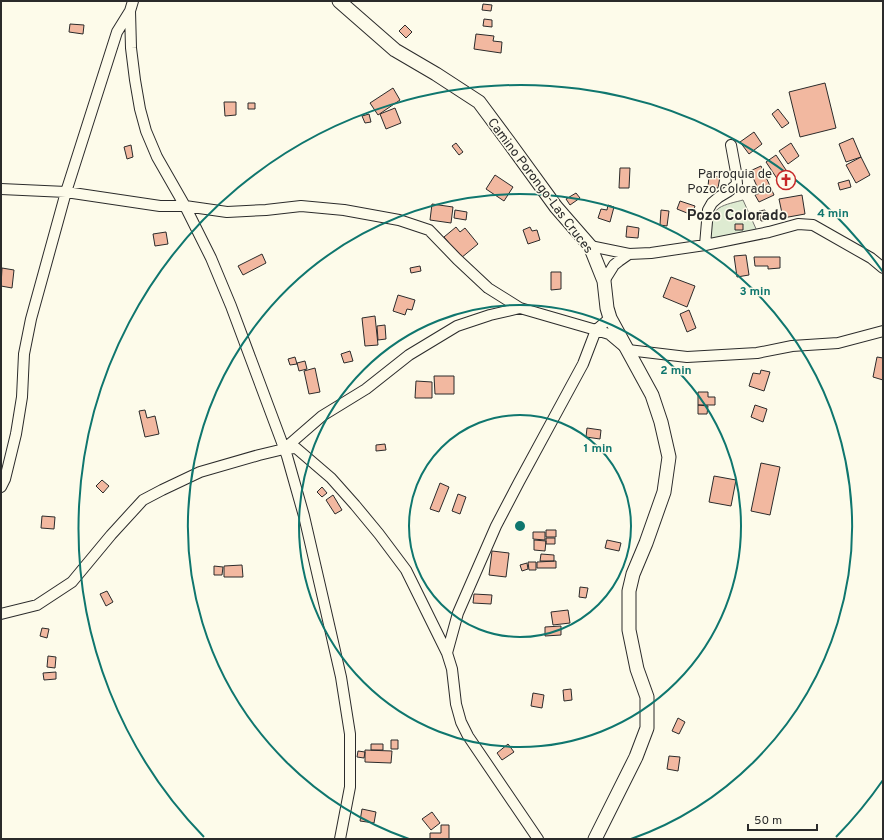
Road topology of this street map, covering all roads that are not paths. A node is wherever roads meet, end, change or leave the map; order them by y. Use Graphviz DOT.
graph roads {
  1 [pos="133,1"];
  2 [pos="339,1"];
  3 [pos="130,11"];
  4 [pos="731,145"];
  5 [pos="1,190"];
  6 [pos="66,192"];
  7 [pos="185,206"];
  8 [pos="705,245"];
  9 [pos="590,246"];
  10 [pos="630,254"];
  11 [pos="883,268"];
  12 [pos="604,281"];
  13 [pos="520,308"];
  14 [pos="610,318"];
  15 [pos="596,330"];
  16 [pos="883,331"];
  17 [pos="628,350"];
  18 [pos="284,449"];
  19 [pos="1,488"];
  20 [pos="1,614"];
  21 [pos="447,653"];
  22 [pos="340,839"];
  23 [pos="538,839"];
  24 [pos="595,839"];
  1 -- 3 [label="street"];
  2 -- 9 [label="main road, Camino Porongo-Las Cruces"];
  3 -- 6 [label="street"];
  3 -- 7 [label="street"];
  4 -- 8 [label="street"];
  5 -- 6 [label="street"];
  6 -- 7 [label="street"];
  6 -- 19 [label="street"];
  7 -- 13 [label="street"];
  7 -- 18 [label="street"];
  8 -- 10 [label="street"];
  8 -- 11 [label="street"];
  9 -- 10 [label="street"];
  9 -- 12 [label="main road, Camino Porongo-Las Cruces"];
  10 -- 12 [label="street"];
  12 -- 14 [label="main road, Camino Porongo-Las Cruces"];
  13 -- 15 [label="street"];
  13 -- 18 [label="street"];
  14 -- 15 [label="street"];
  14 -- 17 [label="main road, Camino Porongo-Las Cruces"];
  15 -- 17 [label="street"];
  15 -- 21 [label="street"];
  16 -- 17 [label="street"];
  17 -- 24 [label="main road, Camino Porongo-Las Cruces"];
  18 -- 20 [label="street"];
  18 -- 21 [label="street"];
  18 -- 22 [label="street"];
  21 -- 23 [label="street"];
}
